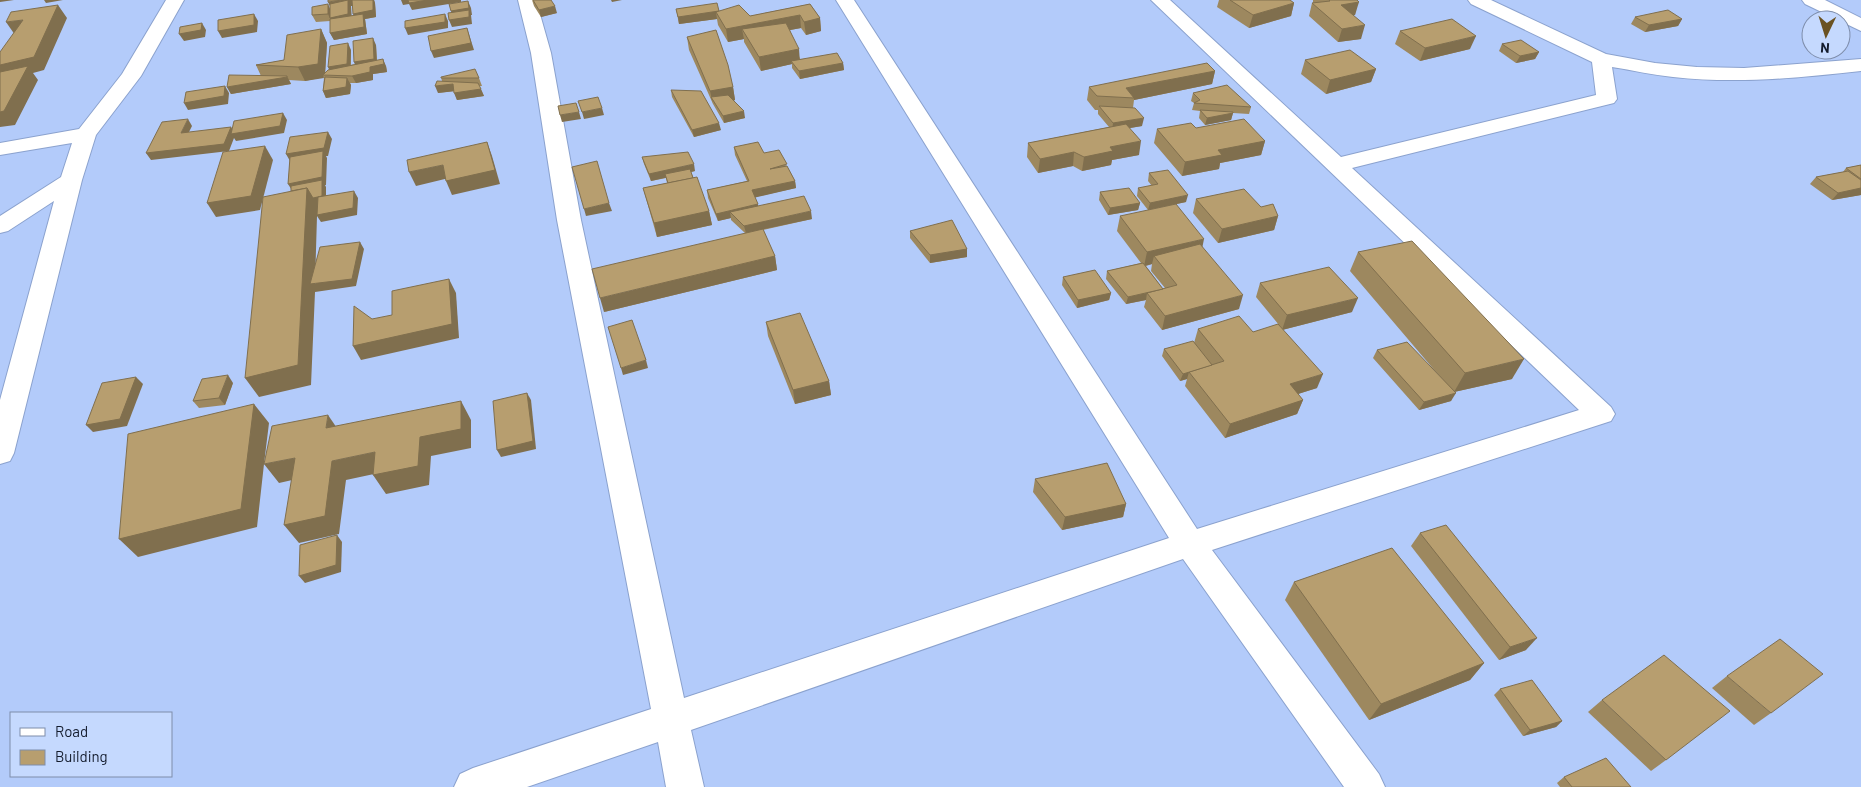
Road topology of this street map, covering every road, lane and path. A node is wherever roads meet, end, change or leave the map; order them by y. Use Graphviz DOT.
graph roads {
  1 [pos="175,0"];
  2 [pos="527,0"];
  3 [pos="845,0"];
  4 [pos="1160,0"];
  5 [pos="1477,0"];
  6 [pos="1811,0"];
  7 [pos="1861,25"];
  8 [pos="1601,59"];
  9 [pos="1861,66"];
  10 [pos="86,134"];
  11 [pos="0,149"];
  12 [pos="1336,165"];
  13 [pos="71,180"];
  14 [pos="0,226"];
  15 [pos="0,453"];
  16 [pos="1190,544"];
  17 [pos="671,719"];
  18 [pos="473,787"];
  19 [pos="685,787"];
  20 [pos="1366,787"];
  1 -- 10 [label="street"];
  2 -- 17 [label="street"];
  3 -- 16 [label="street"];
  4 -- 12 [label="street"];
  5 -- 8 [label="street"];
  6 -- 7 [label="street"];
  8 -- 9 [label="street"];
  8 -- 12 [label="street"];
  10 -- 11 [label="street"];
  10 -- 13 [label="street"];
  12 -- 16 [label="street"];
  13 -- 14 [label="street"];
  13 -- 15 [label="street"];
  16 -- 17 [label="street"];
  16 -- 20 [label="street"];
  17 -- 18 [label="street"];
  17 -- 19 [label="street"];
}
